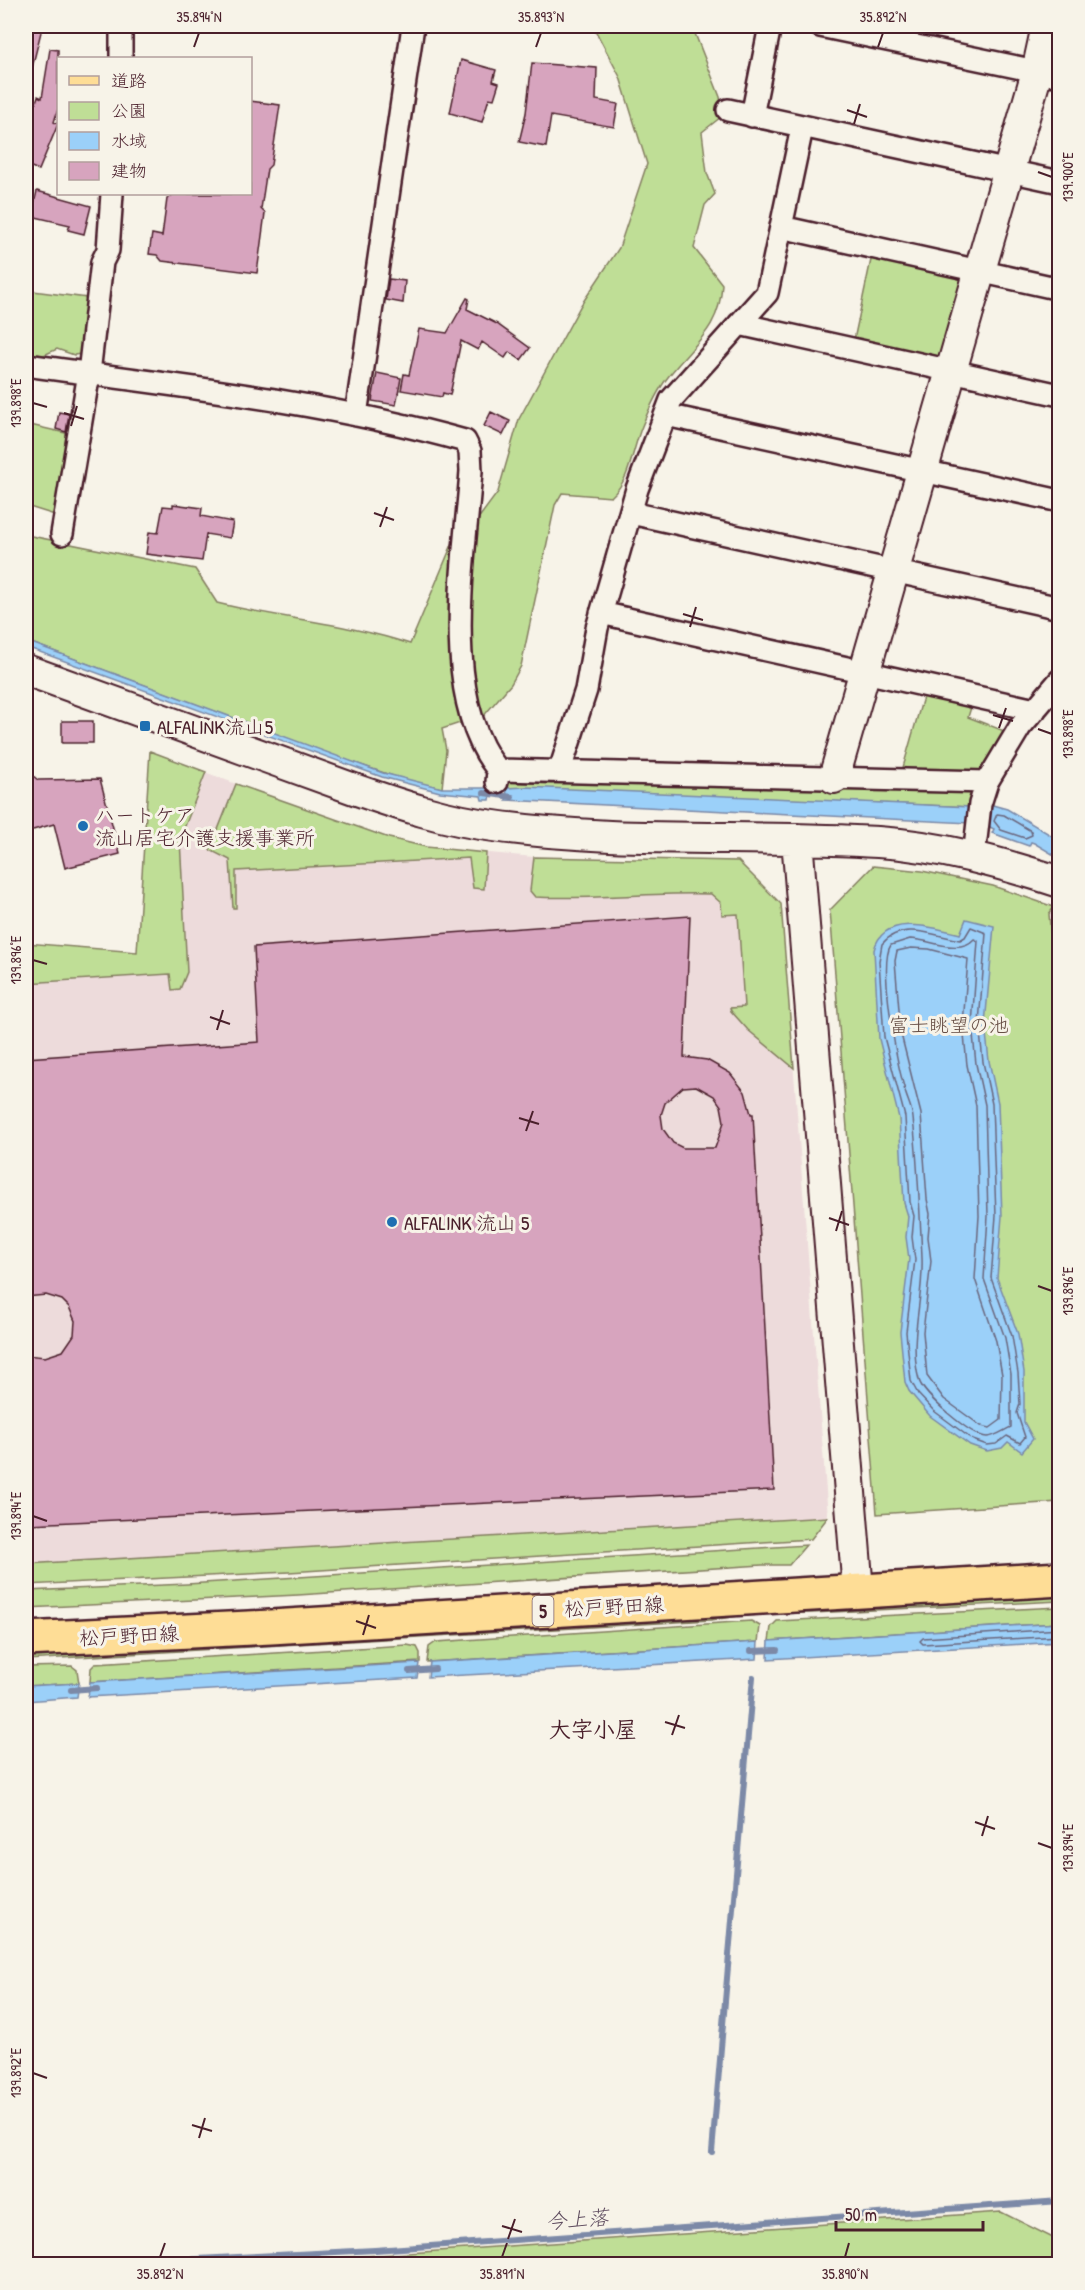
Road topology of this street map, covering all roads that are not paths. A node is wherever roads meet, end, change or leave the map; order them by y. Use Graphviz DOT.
graph roads {
  1 [pos="121,26"];
  2 [pos="413,26"];
  3 [pos="770,26"];
  4 [pos="820,26"];
  5 [pos="1047,26"];
  6 [pos="121,57"];
  7 [pos="1048,74"];
  8 [pos="728,110"];
  9 [pos="752,116"];
  10 [pos="802,128"];
  11 [pos="1008,171"];
  12 [pos="1059,182"];
  13 [pos="112,195"];
  14 [pos="781,227"];
  15 [pos="980,272"];
  16 [pos="1059,289"];
  17 [pos="740,324"];
  18 [pos="26,365"];
  19 [pos="951,371"];
  20 [pos="89,374"];
  21 [pos="1059,395"];
  22 [pos="356,415"];
  23 [pos="666,415"];
  24 [pos="922,471"];
  25 [pos="1059,501"];
  26 [pos="631,513"];
  27 [pos="62,534"];
  28 [pos="893,570"];
  29 [pos="1059,608"];
  30 [pos="601,613"];
  31 [pos="26,669"];
  32 [pos="863,671"];
  33 [pos="1059,680"];
  34 [pos="1035,710"];
  35 [pos="560,771"];
  36 [pos="834,778"];
  37 [pos="987,782"];
  38 [pos="798,839"];
  39 [pos="974,857"];
  40 [pos="1059,882"];
  41 [pos="1059,1580"];
  42 [pos="858,1590"];
  43 [pos="26,1639"];
  1 -- 6 [label="street"];
  2 -- 22 [label="street"];
  3 -- 9 [label="street"];
  4 -- 7 [label="street"];
  5 -- 7 [label="street"];
  7 -- 11 [label="street"];
  8 -- 9 [label="street"];
  9 -- 10 [label="street"];
  10 -- 11 [label="street"];
  10 -- 14 [label="street"];
  11 -- 12 [label="street"];
  11 -- 15 [label="street"];
  13 -- 20 [label="street"];
  14 -- 15 [label="street"];
  14 -- 17 [label="street"];
  15 -- 16 [label="street"];
  15 -- 19 [label="street"];
  17 -- 19 [label="street"];
  17 -- 23 [label="street"];
  18 -- 20 [label="street"];
  19 -- 21 [label="street"];
  19 -- 24 [label="street"];
  20 -- 22 [label="street"];
  20 -- 27 [label="street"];
  22 -- 35 [label="street"];
  23 -- 24 [label="street"];
  23 -- 26 [label="street"];
  24 -- 25 [label="street"];
  24 -- 28 [label="street"];
  26 -- 28 [label="street"];
  26 -- 30 [label="street"];
  28 -- 29 [label="street"];
  28 -- 32 [label="street"];
  30 -- 32 [label="street"];
  30 -- 35 [label="street"];
  31 -- 38 [label="street"];
  32 -- 34 [label="street"];
  32 -- 36 [label="street"];
  33 -- 34 [label="street"];
  34 -- 37 [label="street"];
  35 -- 36 [label="street"];
  36 -- 37 [label="street"];
  37 -- 39 [label="street"];
  38 -- 39 [label="street"];
  38 -- 42 [label="street"];
  39 -- 40 [label="street"];
  41 -- 42 [label="main road, 松戸野田線 / 5"];
  42 -- 43 [label="main road, 松戸野田線 / 5"];
}
